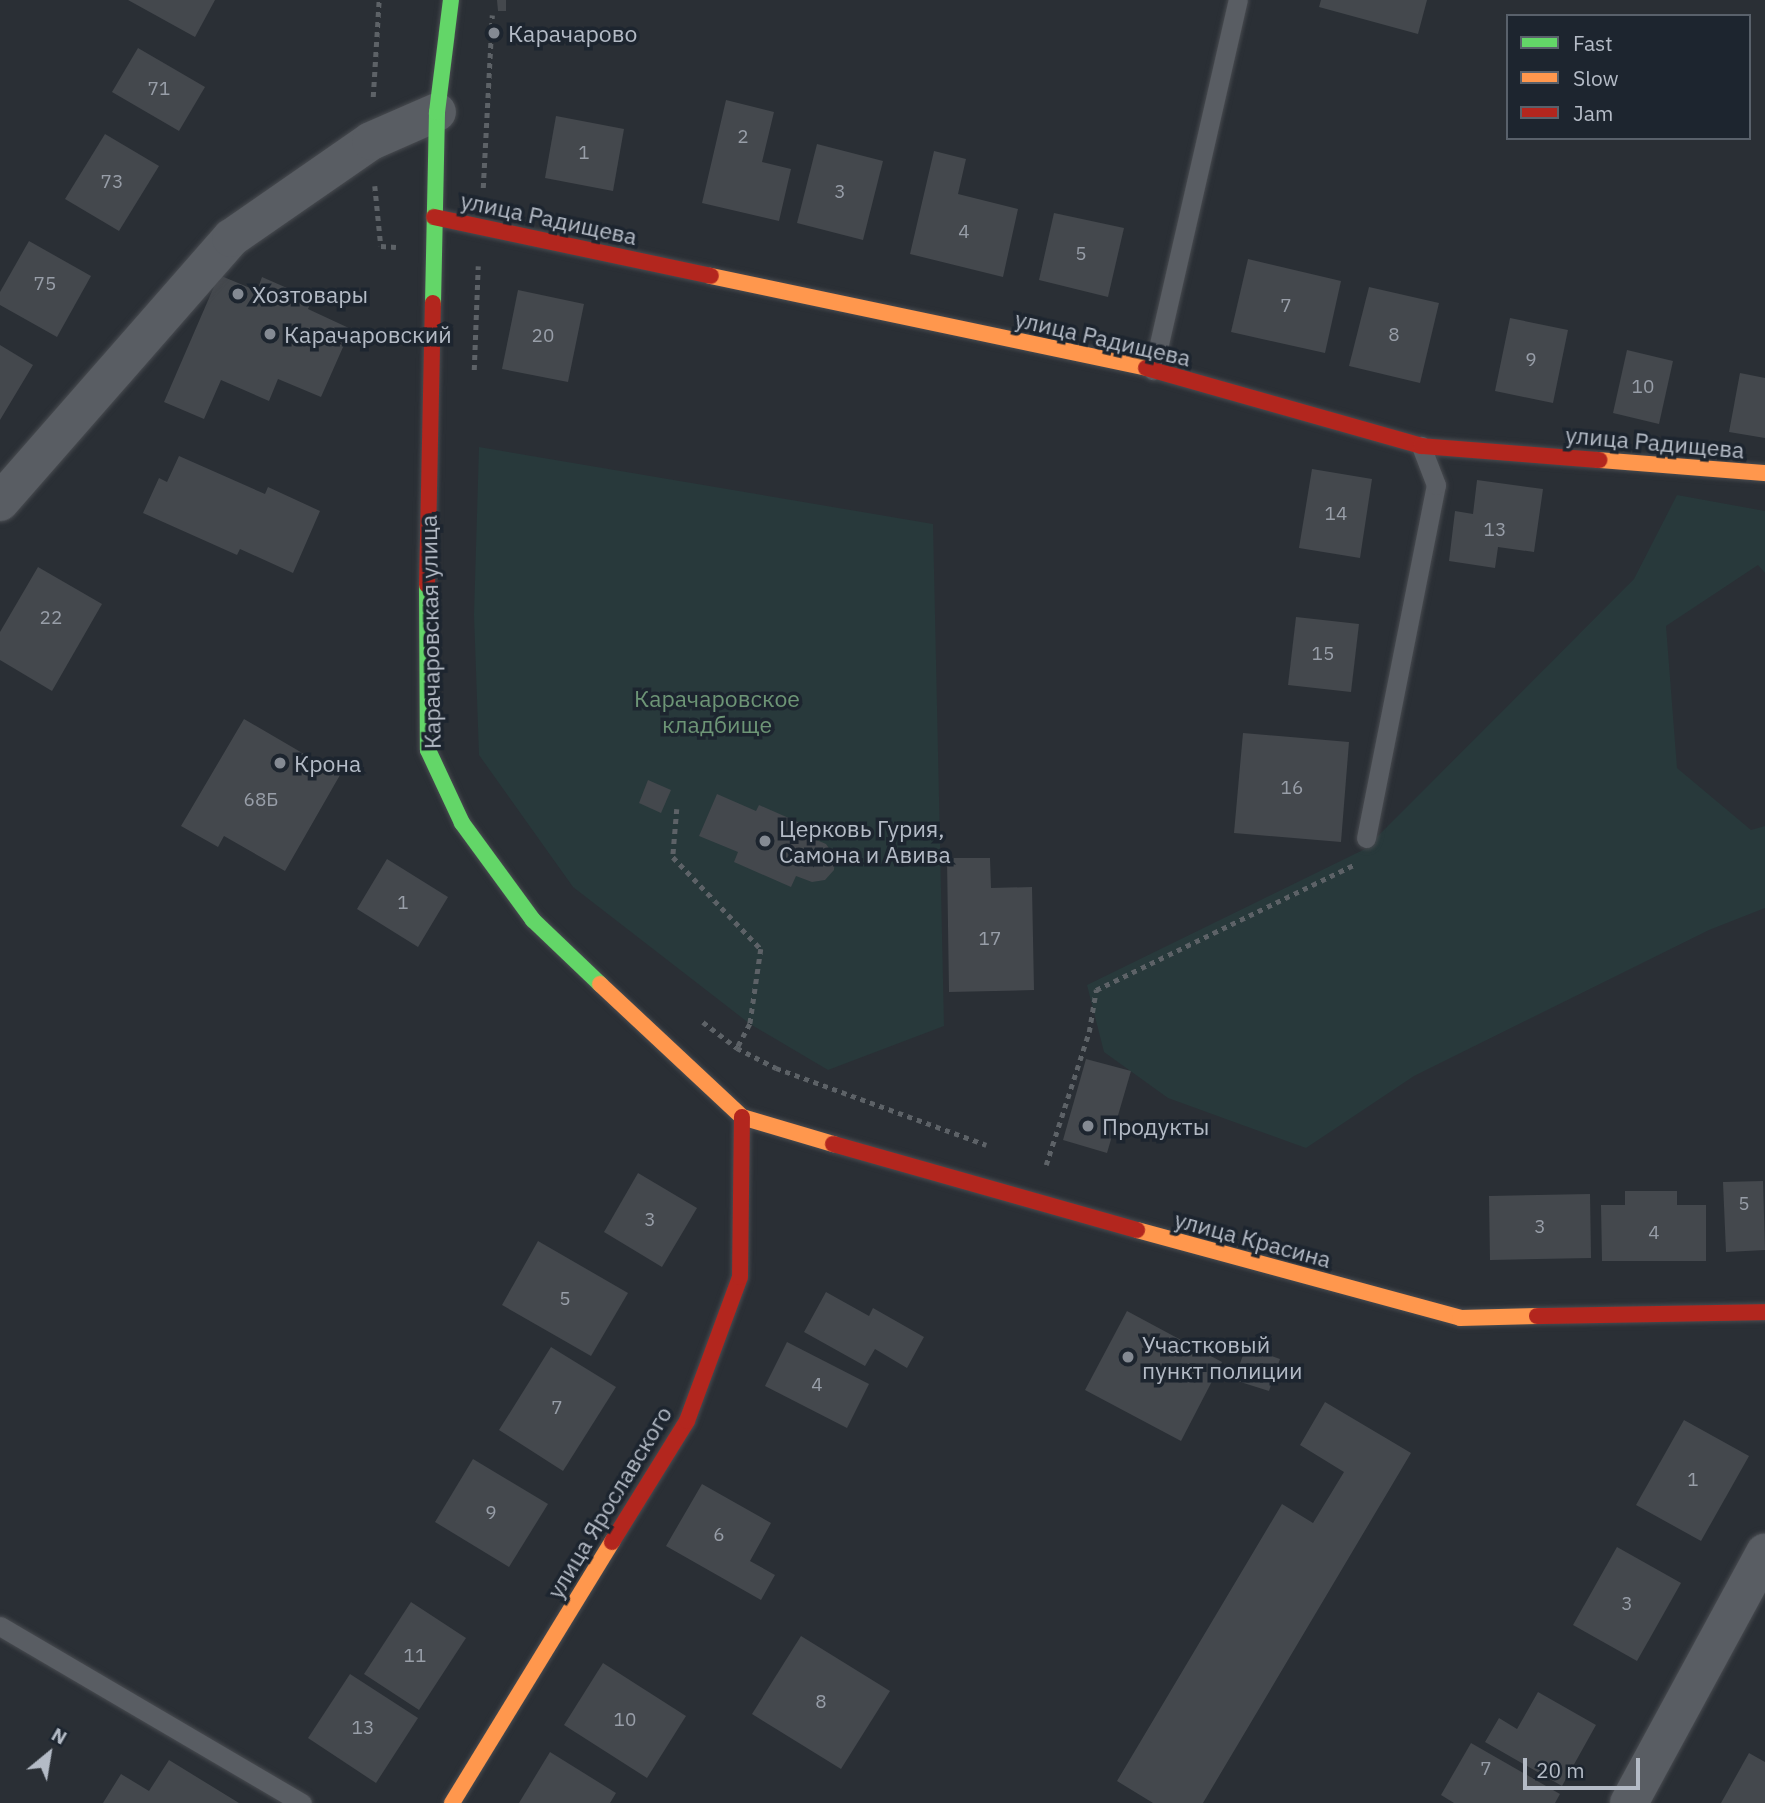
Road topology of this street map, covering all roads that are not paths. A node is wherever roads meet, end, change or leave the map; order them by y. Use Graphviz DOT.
graph roads {
  1 [pos="451,0"];
  2 [pos="1238,0"];
  3 [pos="437,112"];
  4 [pos="434,217"];
  5 [pos="1153,370"];
  6 [pos="1421,446"];
  7 [pos="1765,473"];
  8 [pos="0,502"];
  9 [pos="1366,838"];
  10 [pos="742,1117"];
  11 [pos="1765,1312"];
  12 [pos="1765,1553"];
  13 [pos="0,1626"];
  14 [pos="302,1803"];
  15 [pos="453,1803"];
  16 [pos="1629,1803"];
  1 -- 3 [label="street, Карачаровская улица"];
  2 -- 5 [label="lane"];
  3 -- 4 [label="street, Карачаровская улица"];
  3 -- 8 [label="street"];
  4 -- 5 [label="street, улица Радищева"];
  4 -- 10 [label="street, Карачаровская улица"];
  5 -- 6 [label="street, улица Радищева"];
  6 -- 7 [label="street, улица Радищева"];
  6 -- 9 [label="lane"];
  10 -- 11 [label="street, улица Красина"];
  10 -- 15 [label="street, улица Ярославского"];
  12 -- 16 [label="street"];
  13 -- 14 [label="lane"];
}
